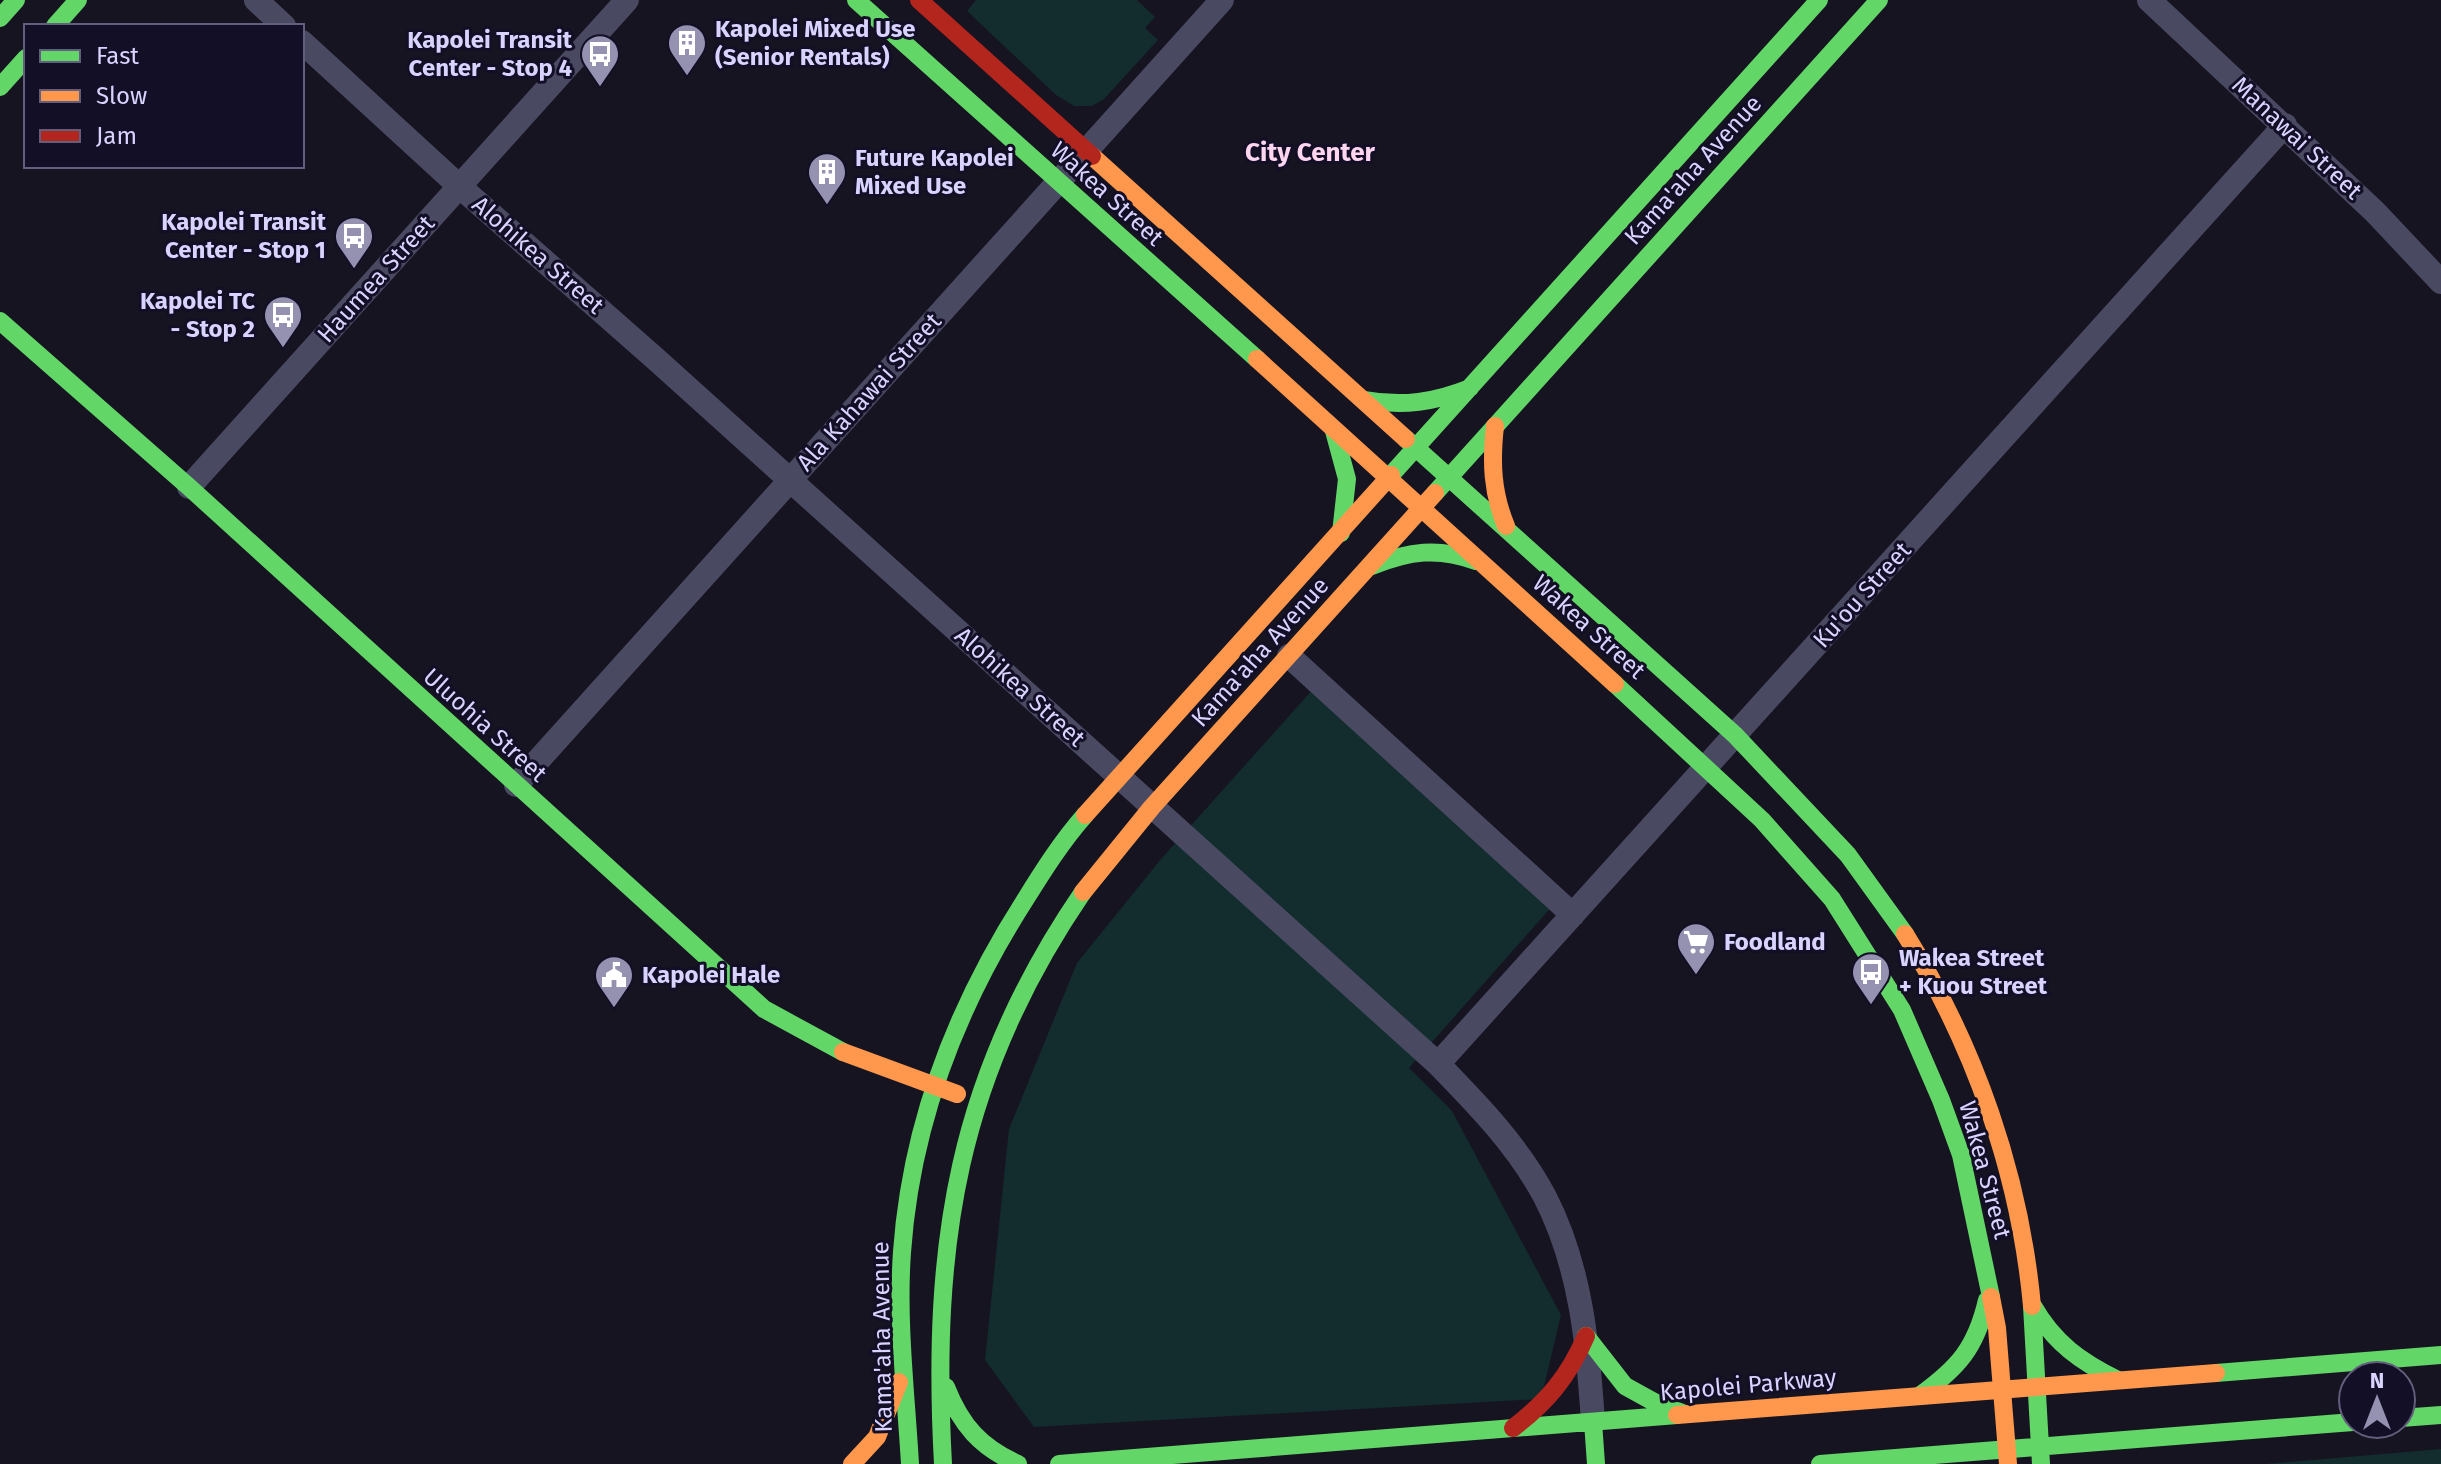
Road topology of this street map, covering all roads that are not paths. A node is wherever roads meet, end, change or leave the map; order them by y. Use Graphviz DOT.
graph roads {
  1 [pos="16,0"];
  2 [pos="78,0"];
  3 [pos="256,0"];
  4 [pos="627,0"];
  5 [pos="856,0"];
  6 [pos="919,0"];
  7 [pos="1222,0"];
  8 [pos="1819,0"];
  9 [pos="1879,0"];
  10 [pos="2149,0"];
  11 [pos="0,18"];
  12 [pos="57,24"];
  13 [pos="282,24"];
  14 [pos="304,44"];
  15 [pos="24,60"];
  16 [pos="0,87"];
  17 [pos="2285,125"];
  18 [pos="1087,151"];
  19 [pos="1059,182"];
  20 [pos="459,186"];
  21 [pos="2441,282"];
  22 [pos="0,321"];
  23 [pos="1471,387"];
  24 [pos="1365,400"];
  25 [pos="1495,426"];
  26 [pos="1334,431"];
  27 [pos="1417,447"];
  28 [pos="1450,476"];
  29 [pos="1389,479"];
  30 [pos="789,480"];
  31 [pos="189,487"];
  32 [pos="1421,508"];
  33 [pos="1507,527"];
  34 [pos="1341,533"];
  35 [pos="1485,564"];
  36 [pos="1366,568"];
  37 [pos="1289,656"];
  38 [pos="1735,735"];
  39 [pos="1706,767"];
  40 [pos="1119,776"];
  41 [pos="516,785"];
  42 [pos="1152,807"];
  43 [pos="1573,915"];
  44 [pos="1438,1064"];
  45 [pos="934,1086"];
  46 [pos="978,1101"];
  47 [pos="1989,1293"];
  48 [pos="2032,1305"];
  49 [pos="1586,1336"];
  50 [pos="2441,1355"];
  51 [pos="903,1369"];
  52 [pos="941,1373"];
  53 [pos="2118,1380"];
  54 [pos="2037,1387"];
  55 [pos="2002,1389"];
  56 [pos="1919,1396"];
  57 [pos="1687,1414"];
  58 [pos="2441,1415"];
  59 [pos="2417,1417"];
  60 [pos="1593,1422"];
  61 [pos="2337,1423"];
  62 [pos="1513,1428"];
  63 [pos="2130,1440"];
  64 [pos="2041,1455"];
  65 [pos="2008,1456"];
  66 [pos="1911,1457"];
  67 [pos="2099,1459"];
  68 [pos="852,1464"];
  69 [pos="910,1464"];
  70 [pos="943,1464"];
  71 [pos="1018,1464"];
  72 [pos="1059,1464"];
  73 [pos="1596,1464"];
  74 [pos="1820,1464"];
  75 [pos="1930,1464"];
  1 -- 11 [label="street"];
  2 -- 12 [label="street"];
  3 -- 13 [label="street"];
  4 -- 20 [label="street, Haumea Street"];
  5 -- 19 [label="street, Wakea Street"];
  6 -- 18 [label="street, Wakea Street"];
  7 -- 18 [label="street, Ala Kahawai Street"];
  8 -- 23 [label="street, Kama'aha Avenue"];
  9 -- 25 [label="street, Kama'aha Avenue"];
  10 -- 17 [label="street, Manawai Street"];
  14 -- 20 [label="street, Alohikea Street"];
  15 -- 16 [label="street"];
  17 -- 21 [label="street, Manawai Street"];
  17 -- 38 [label="street, Ku'ou Street"];
  18 -- 19 [label="street, Ala Kahawai Street"];
  18 -- 24 [label="street, Wakea Street"];
  19 -- 26 [label="street, Wakea Street"];
  19 -- 30 [label="street, Ala Kahawai Street"];
  20 -- 30 [label="street, Alohikea Street"];
  20 -- 31 [label="street, Haumea Street"];
  22 -- 31 [label="street, Uluohia Street"];
  23 -- 24 [label="street"];
  23 -- 27 [label="street, Kama'aha Avenue"];
  24 -- 27 [label="street, Wakea Street"];
  25 -- 28 [label="street, Kama'aha Avenue"];
  25 -- 33 [label="street"];
  26 -- 29 [label="street, Wakea Street"];
  26 -- 34 [label="street"];
  27 -- 28 [label="street, Wakea Street"];
  27 -- 29 [label="street, Kama'aha Avenue"];
  28 -- 32 [label="street, Kama'aha Avenue"];
  28 -- 33 [label="street, Wakea Street"];
  29 -- 32 [label="street, Wakea Street"];
  29 -- 34 [label="street, Kama'aha Avenue"];
  30 -- 40 [label="street, Alohikea Street"];
  30 -- 41 [label="street, Ala Kahawai Street"];
  31 -- 41 [label="street, Uluohia Street"];
  32 -- 35 [label="street, Wakea Street"];
  32 -- 36 [label="street, Kama'aha Avenue"];
  33 -- 38 [label="street, Wakea Street"];
  34 -- 40 [label="street, Kama'aha Avenue"];
  35 -- 36 [label="street"];
  35 -- 39 [label="street, Wakea Street"];
  36 -- 37 [label="street, Kama'aha Avenue"];
  37 -- 42 [label="street, Kama'aha Avenue"];
  37 -- 43 [label="street"];
  38 -- 39 [label="street, Ku'ou Street"];
  38 -- 48 [label="street, Wakea Street"];
  39 -- 43 [label="street, Ku'ou Street"];
  39 -- 47 [label="street, Wakea Street"];
  40 -- 42 [label="street, Alohikea Street"];
  40 -- 45 [label="street, Kama'aha Avenue"];
  41 -- 45 [label="street, Uluohia Street"];
  42 -- 44 [label="street, Alohikea Street"];
  42 -- 46 [label="street, Kama'aha Avenue"];
  43 -- 44 [label="street, Ku'ou Street"];
  44 -- 49 [label="street, Alohikea Street"];
  45 -- 46 [label="street, Uluohia Street"];
  45 -- 51 [label="street, Kama'aha Avenue"];
  46 -- 52 [label="street, Kama'aha Avenue"];
  47 -- 55 [label="street, Wakea Street"];
  47 -- 56 [label="street"];
  48 -- 53 [label="street"];
  48 -- 54 [label="street, Wakea Street"];
  49 -- 57 [label="street"];
  49 -- 60 [label="street, Alohikea Street"];
  49 -- 62 [label="street"];
  50 -- 53 [label="street, Kapolei Parkway"];
  51 -- 68 [label="street"];
  51 -- 69 [label="street, Kama'aha Avenue"];
  52 -- 70 [label="street, Kama'aha Avenue"];
  52 -- 71 [label="street"];
  53 -- 54 [label="street, Kapolei Parkway"];
  54 -- 55 [label="street, Kapolei Parkway"];
  54 -- 64 [label="street, Wakea Street"];
  55 -- 56 [label="street, Kapolei Parkway"];
  55 -- 65 [label="street, Wakea Street"];
  56 -- 57 [label="street, Kapolei Parkway"];
  57 -- 60 [label="street, Kapolei Parkway"];
  58 -- 59 [label="street"];
  60 -- 62 [label="street, Kapolei Parkway"];
  60 -- 73 [label="street"];
  61 -- 63 [label="street"];
  62 -- 72 [label="street, Kapolei Parkway"];
  63 -- 64 [label="street"];
  63 -- 67 [label="street"];
  64 -- 65 [label="street"];
  65 -- 66 [label="street"];
  66 -- 74 [label="street"];
  66 -- 75 [label="street"];
}
